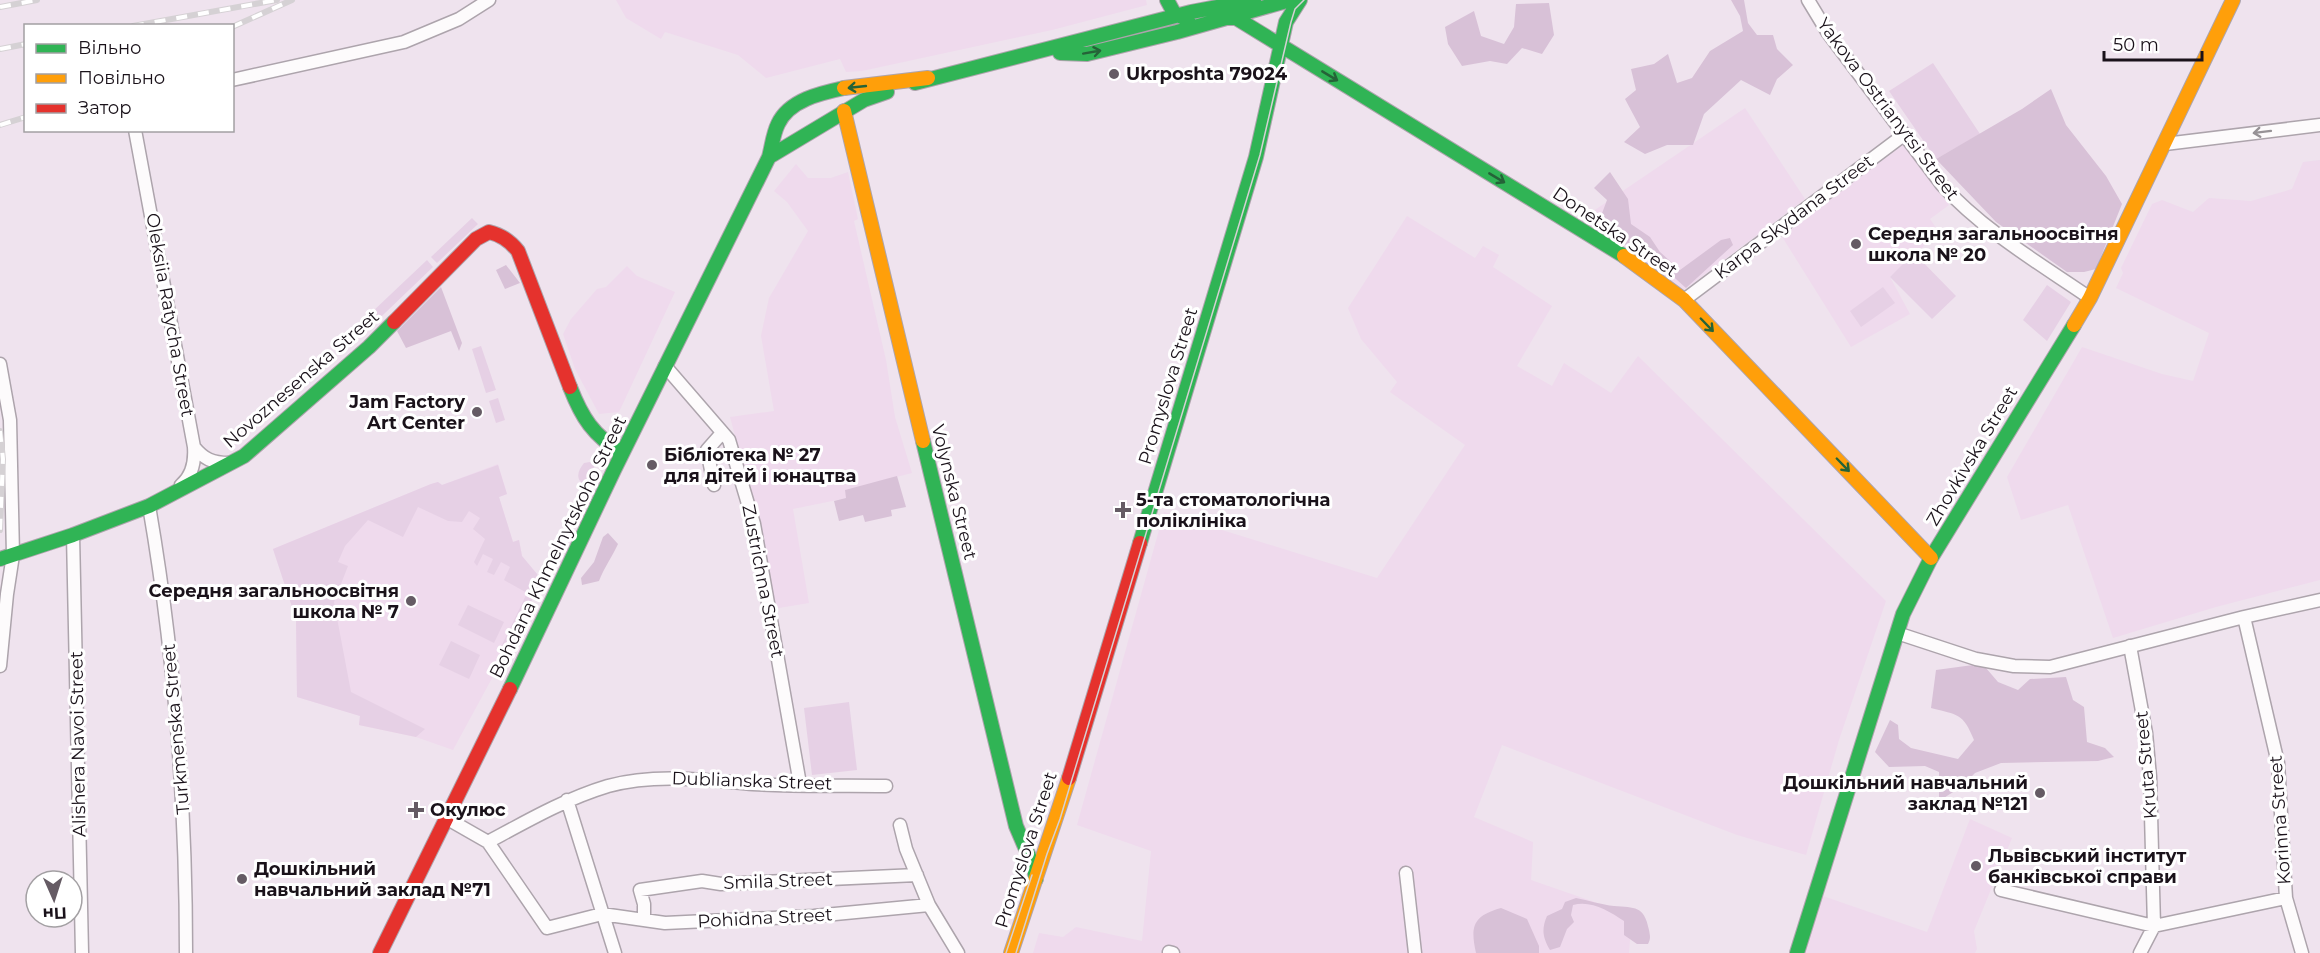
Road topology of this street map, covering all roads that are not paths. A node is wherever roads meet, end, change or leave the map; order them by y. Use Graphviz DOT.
graph roads {
  1 [pos="489,0"];
  2 [pos="1167,0"];
  3 [pos="1254,0"];
  4 [pos="1290,0"];
  5 [pos="1299,0"];
  6 [pos="1808,0"];
  7 [pos="2233,0"];
  8 [pos="1176,16"];
  9 [pos="1213,21"];
  10 [pos="1280,46"];
  11 [pos="1034,52"];
  12 [pos="928,78"];
  13 [pos="234,80"];
  14 [pos="828,90"];
  15 [pos="844,111"];
  16 [pos="780,120"];
  17 [pos="2320,125"];
  18 [pos="135,132"];
  19 [pos="1905,135"];
  20 [pos="807,136"];
  21 [pos="2165,144"];
  22 [pos="769,157"];
  23 [pos="2090,298"];
  24 [pos="1684,300"];
  25 [pos="0,364"];
  26 [pos="665,366"];
  27 [pos="722,433"];
  28 [pos="194,447"];
  29 [pos="622,453"];
  30 [pos="244,456"];
  31 [pos="714,485"];
  32 [pos="173,492"];
  33 [pos="149,506"];
  34 [pos="73,535"];
  35 [pos="7,557"];
  36 [pos="1931,558"];
  37 [pos="7,594"];
  38 [pos="2320,600"];
  39 [pos="0,606"];
  40 [pos="2244,617"];
  41 [pos="1897,633"];
  42 [pos="2130,646"];
  43 [pos="0,666"];
  44 [pos="800,784"];
  45 [pos="886,786"];
  46 [pos="567,801"];
  47 [pos="446,818"];
  48 [pos="900,825"];
  49 [pos="488,842"];
  50 [pos="1406,873"];
  51 [pos="917,875"];
  52 [pos="1036,879"];
  53 [pos="2001,890"];
  54 [pos="2286,898"];
  55 [pos="928,905"];
  56 [pos="603,914"];
  57 [pos="644,920"];
  58 [pos="2154,926"];
  59 [pos="82,953"];
  60 [pos="186,953"];
  61 [pos="380,953"];
  62 [pos="615,953"];
  63 [pos="958,953"];
  64 [pos="1011,953"];
  65 [pos="1415,953"];
  66 [pos="1797,953"];
  67 [pos="2140,953"];
  68 [pos="2302,953"];
  1 -- 13 [label="street"];
  2 -- 8 [label="street"];
  3 -- 8 [label="street"];
  4 -- 9 [label="street"];
  5 -- 10 [label="street, Promyslova Street"];
  6 -- 19 [label="street, Yakova Ostrianytsi Street"];
  7 -- 21 [label="street, Zhovkivska Street"];
  8 -- 9 [label="street, Donetska Street"];
  8 -- 11 [label="street"];
  9 -- 10 [label="street, Donetska Street"];
  11 -- 9 [label="street, one-way"];
  10 -- 24 [label="street, Donetska Street, one-way"];
  10 -- 52 [label="street, Promyslova Street"];
  11 -- 12 [label="street"];
  12 -- 14 [label="street, one-way"];
  12 -- 15 [label="street"];
  14 -- 15 [label="street"];
  14 -- 16 [label="street"];
  15 -- 20 [label="street"];
  15 -- 52 [label="street, Volynska Street"];
  16 -- 20 [label="street"];
  16 -- 22 [label="street, Bohdana Khmelnytskoho Street"];
  17 -- 21 [label="street, one-way"];
  18 -- 28 [label="street, Oleksiia Ratycha Street"];
  19 -- 23 [label="street, Yakova Ostrianytsi Street"];
  19 -- 24 [label="street, Karpa Skydana Street"];
  20 -- 22 [label="street"];
  21 -- 23 [label="street, Zhovkivska Street"];
  22 -- 26 [label="street, Bohdana Khmelnytskoho Street"];
  23 -- 36 [label="street, Zhovkivska Street"];
  24 -- 36 [label="street, Donetska Street, one-way"];
  25 -- 35 [label="street"];
  26 -- 27 [label="street, Zustrichna Street"];
  26 -- 29 [label="street, Bohdana Khmelnytskoho Street"];
  27 -- 31 [label="street"];
  27 -- 44 [label="street, Zustrichna Street"];
  28 -- 30 [label="street"];
  28 -- 32 [label="street, Oleksiia Ratycha Street"];
  29 -- 30 [label="street, Novoznesenska Street"];
  29 -- 47 [label="street, Bohdana Khmelnytskoho Street"];
  30 -- 32 [label="street, Novoznesenska Street"];
  32 -- 33 [label="street, Novoznesenska Street"];
  33 -- 34 [label="street, Novoznesenska Street"];
  33 -- 60 [label="street, Turkmenska Street"];
  34 -- 35 [label="street, Novoznesenska Street"];
  34 -- 59 [label="street, Alishera Navoi Street"];
  35 -- 37 [label="street"];
  36 -- 41 [label="street, Zhovkivska Street"];
  37 -- 39 [label="street"];
  37 -- 43 [label="street"];
  38 -- 40 [label="street"];
  40 -- 42 [label="street"];
  40 -- 54 [label="street, Korinna Street"];
  41 -- 42 [label="street"];
  41 -- 66 [label="street, Zhovkivska Street"];
  42 -- 58 [label="street, Kruta Street"];
  44 -- 45 [label="street, Dublianska Street"];
  44 -- 46 [label="street, Dublianska Street"];
  46 -- 49 [label="street, Dublianska Street"];
  46 -- 56 [label="street"];
  47 -- 49 [label="street"];
  47 -- 61 [label="street, Bohdana Khmelnytskoho Street"];
  48 -- 51 [label="street"];
  49 -- 56 [label="street"];
  50 -- 65 [label="street"];
  51 -- 55 [label="street"];
  51 -- 57 [label="street, Smila Street"];
  52 -- 64 [label="street, Promyslova Street"];
  53 -- 58 [label="street"];
  54 -- 58 [label="street"];
  54 -- 68 [label="street, Korinna Street"];
  55 -- 57 [label="street, Pohidna Street"];
  55 -- 63 [label="street"];
  56 -- 57 [label="street, Pohidna Street"];
  56 -- 62 [label="street"];
  58 -- 67 [label="street, Kruta Street"];
}
